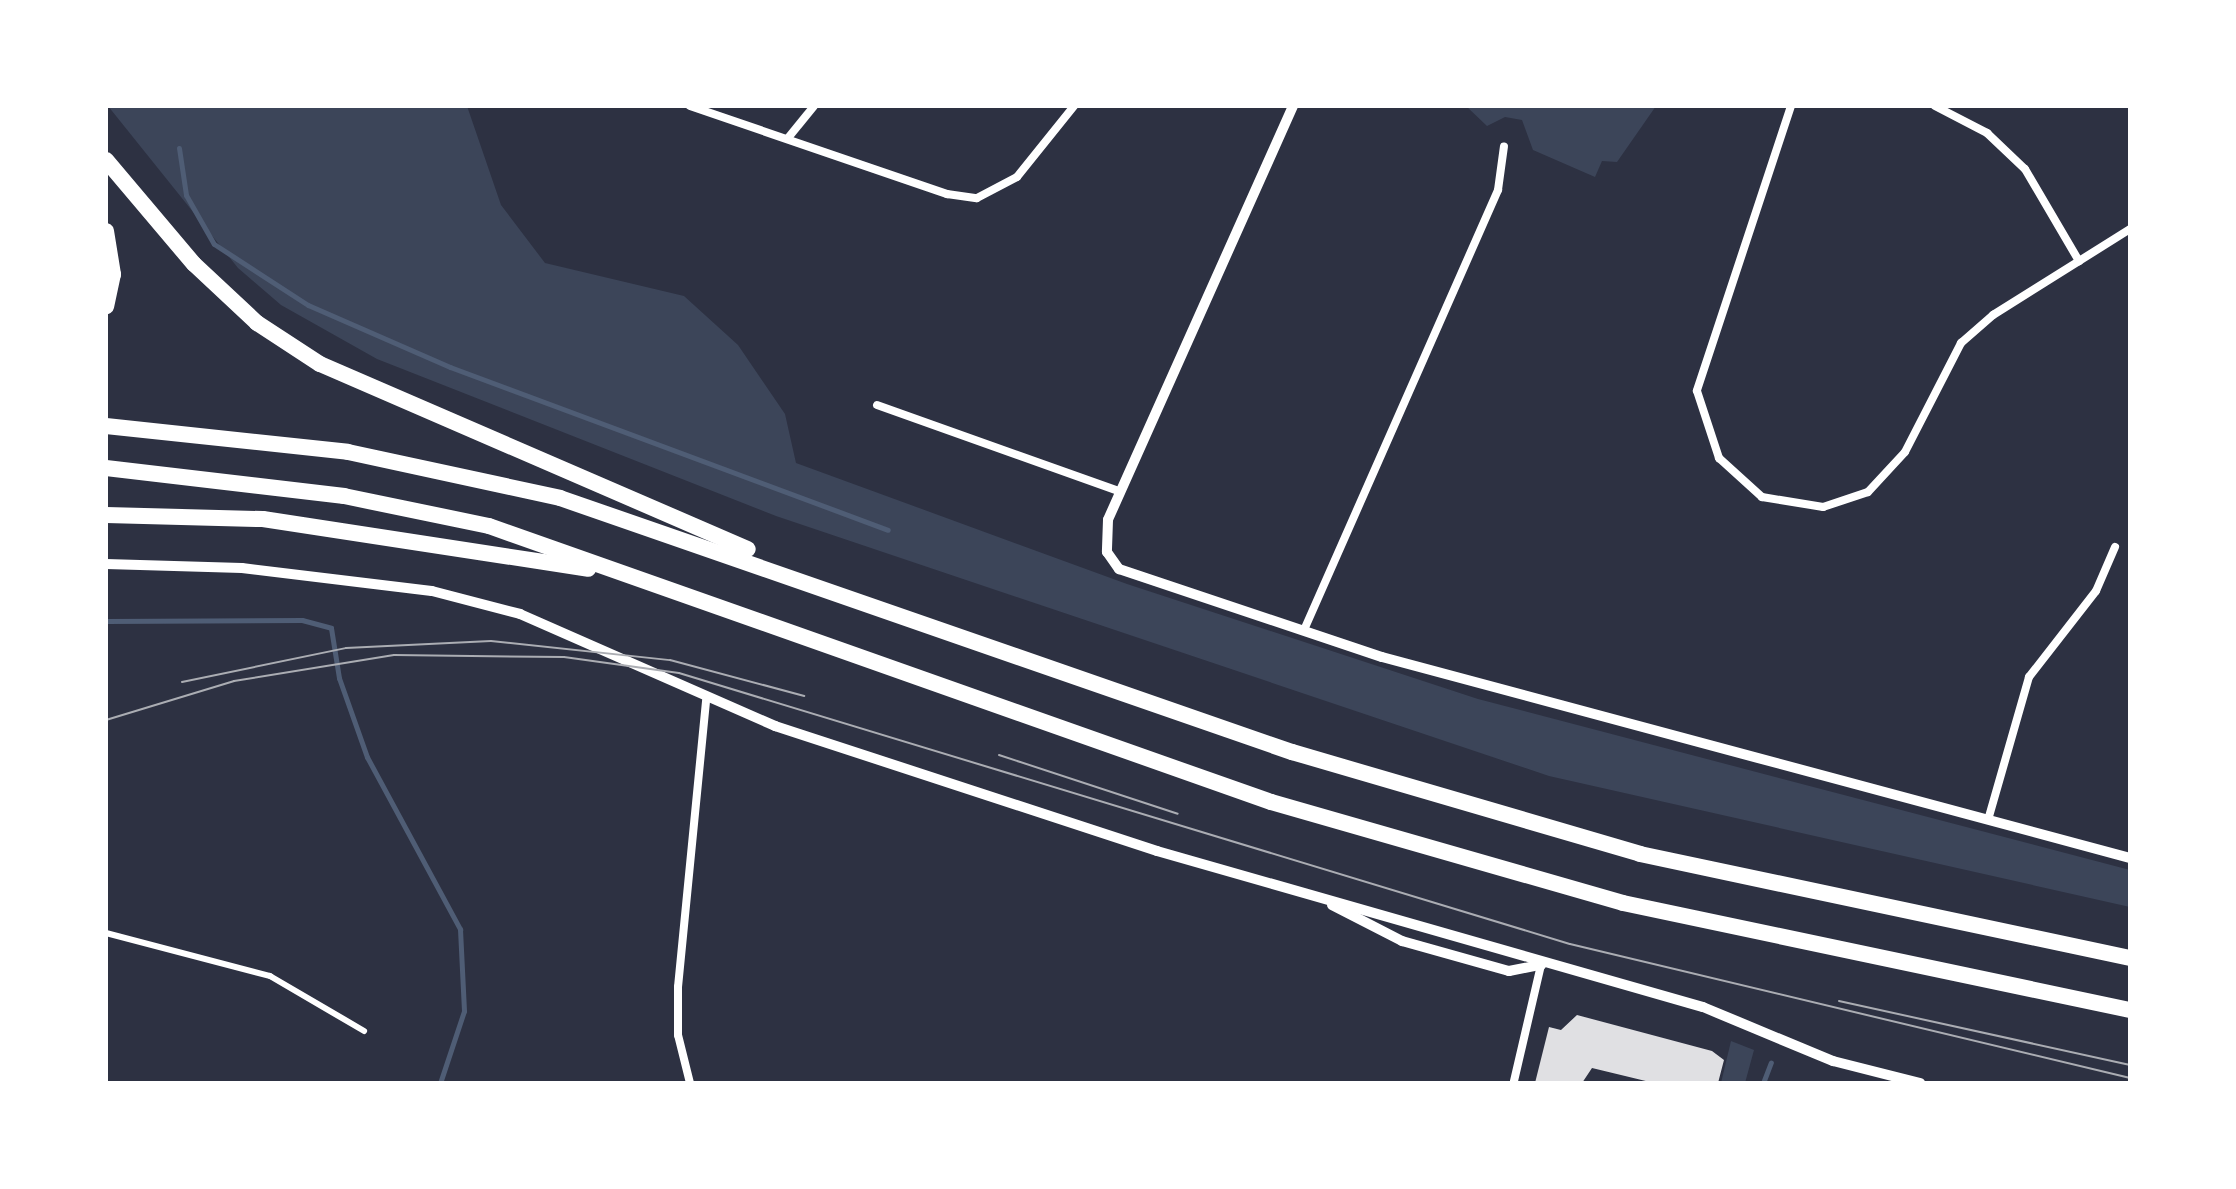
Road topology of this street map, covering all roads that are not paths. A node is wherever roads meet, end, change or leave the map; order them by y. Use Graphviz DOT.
graph roads {
  1 [pos="690,106"];
  2 [pos="814,106"];
  3 [pos="1074,106"];
  4 [pos="1293,106"];
  5 [pos="1791,106"];
  6 [pos="1935,106"];
  7 [pos="788,138"];
  8 [pos="1504,146"];
  9 [pos="106,160"];
  10 [pos="2130,229"];
  11 [pos="106,231"];
  12 [pos="2079,261"];
  13 [pos="106,306"];
  14 [pos="877,405"];
  15 [pos="106,426"];
  16 [pos="106,468"];
  17 [pos="1121,492"];
  18 [pos="106,515"];
  19 [pos="2115,547"];
  20 [pos="106,564"];
  21 [pos="626,575"];
  22 [pos="853,594"];
  23 [pos="1304,630"];
  24 [pos="706,699"];
  25 [pos="1988,820"];
  26 [pos="2130,858"];
  27 [pos="1320,899"];
  28 [pos="106,933"];
  29 [pos="2130,958"];
  30 [pos="1541,965"];
  31 [pos="2130,1010"];
  32 [pos="364,1031"];
  33 [pos="1514,1081"];
  34 [pos="690,1083"];
  35 [pos="1920,1083"];
  1 -- 7 [label="street"];
  2 -- 7 [label="street"];
  3 -- 7 [label="street"];
  4 -- 17 [label="street"];
  5 -- 12 [label="street"];
  6 -- 12 [label="street"];
  8 -- 23 [label="street"];
  9 -- 22 [label="highway"];
  10 -- 12 [label="street"];
  11 -- 13 [label="highway"];
  14 -- 17 [label="street"];
  15 -- 22 [label="highway"];
  16 -- 21 [label="highway"];
  17 -- 23 [label="street"];
  18 -- 21 [label="highway"];
  19 -- 25 [label="street"];
  20 -- 24 [label="street"];
  21 -- 31 [label="highway"];
  22 -- 29 [label="highway"];
  23 -- 25 [label="street"];
  24 -- 27 [label="street"];
  24 -- 34 [label="street"];
  25 -- 26 [label="street"];
  27 -- 30 [label="street"];
  27 -- 30 [label="street"];
  28 -- 32 [label="street"];
  30 -- 33 [label="street"];
  30 -- 35 [label="street"];
}
